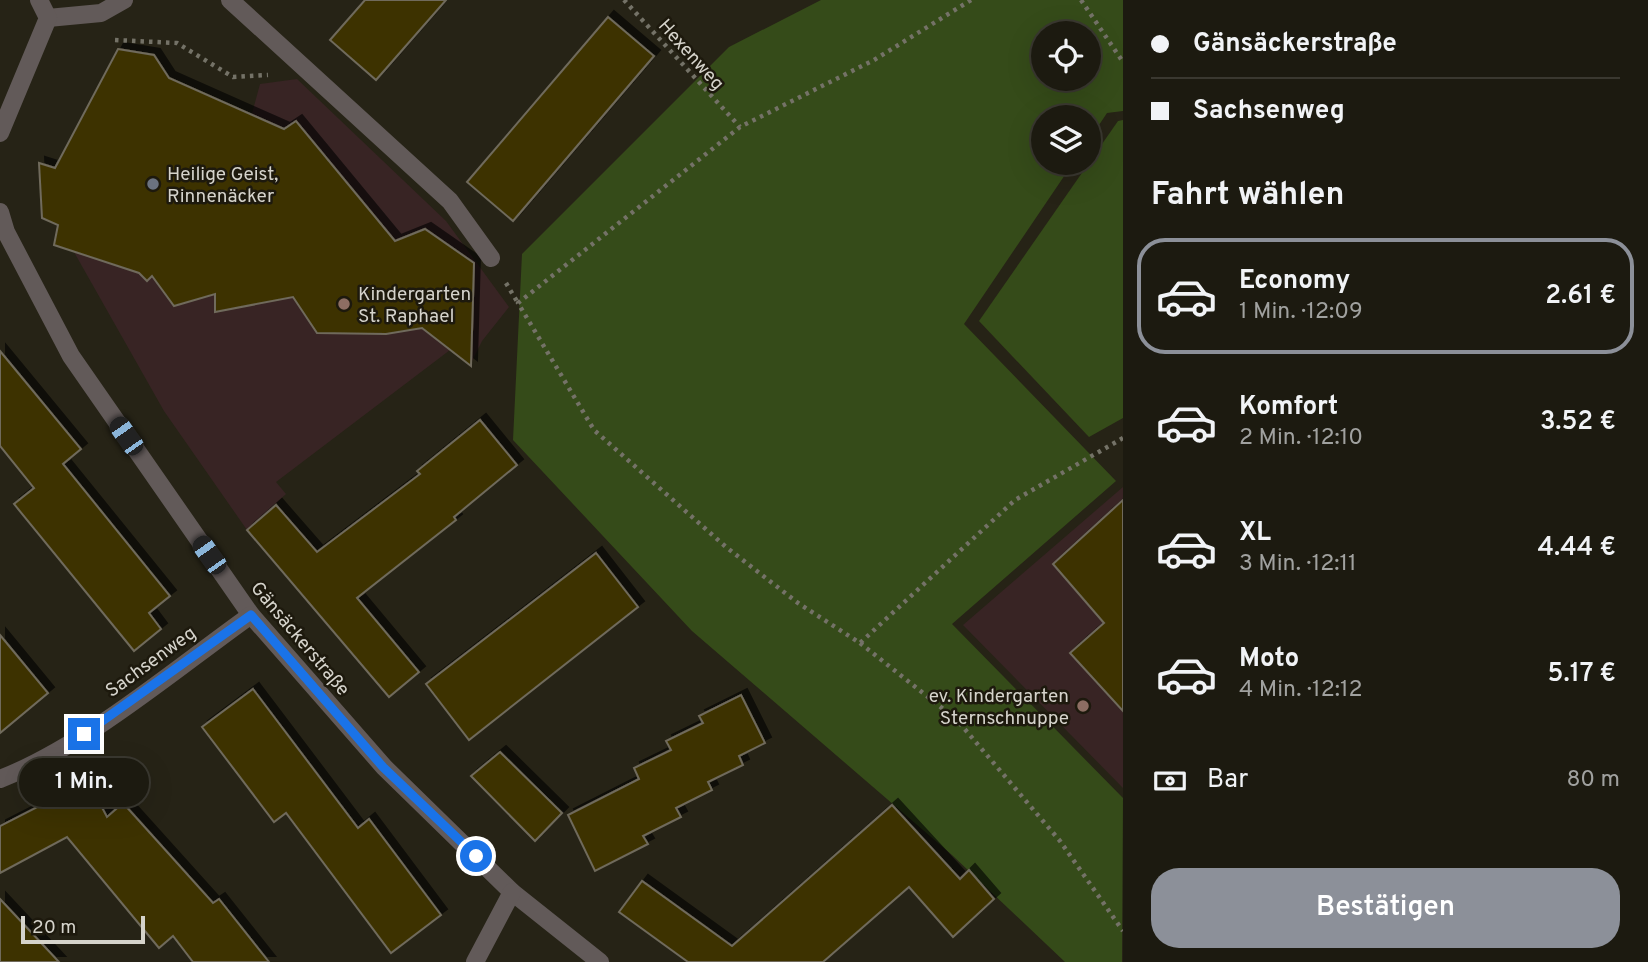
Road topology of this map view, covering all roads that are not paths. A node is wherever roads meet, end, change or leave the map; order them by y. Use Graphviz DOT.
graph roads {
  1 [pos="39,0"];
  2 [pos="124,0"];
  3 [pos="230,0"];
  4 [pos="48,18"];
  5 [pos="0,133"];
  6 [pos="0,212"];
  7 [pos="491,258"];
  8 [pos="251,615"];
  9 [pos="0,779"];
  10 [pos="512,892"];
  11 [pos="475,962"];
  12 [pos="600,962"];
  1 -- 4 [label="street"];
  2 -- 4 [label="street"];
  3 -- 7 [label="street"];
  4 -- 5 [label="street"];
  6 -- 8 [label="street, Gänsäckerstraße"];
  8 -- 9 [label="street, Sachsenweg"];
  8 -- 10 [label="street, Gänsäckerstraße"];
  10 -- 11 [label="street"];
  10 -- 12 [label="street, Gänsäckerstraße"];
}
